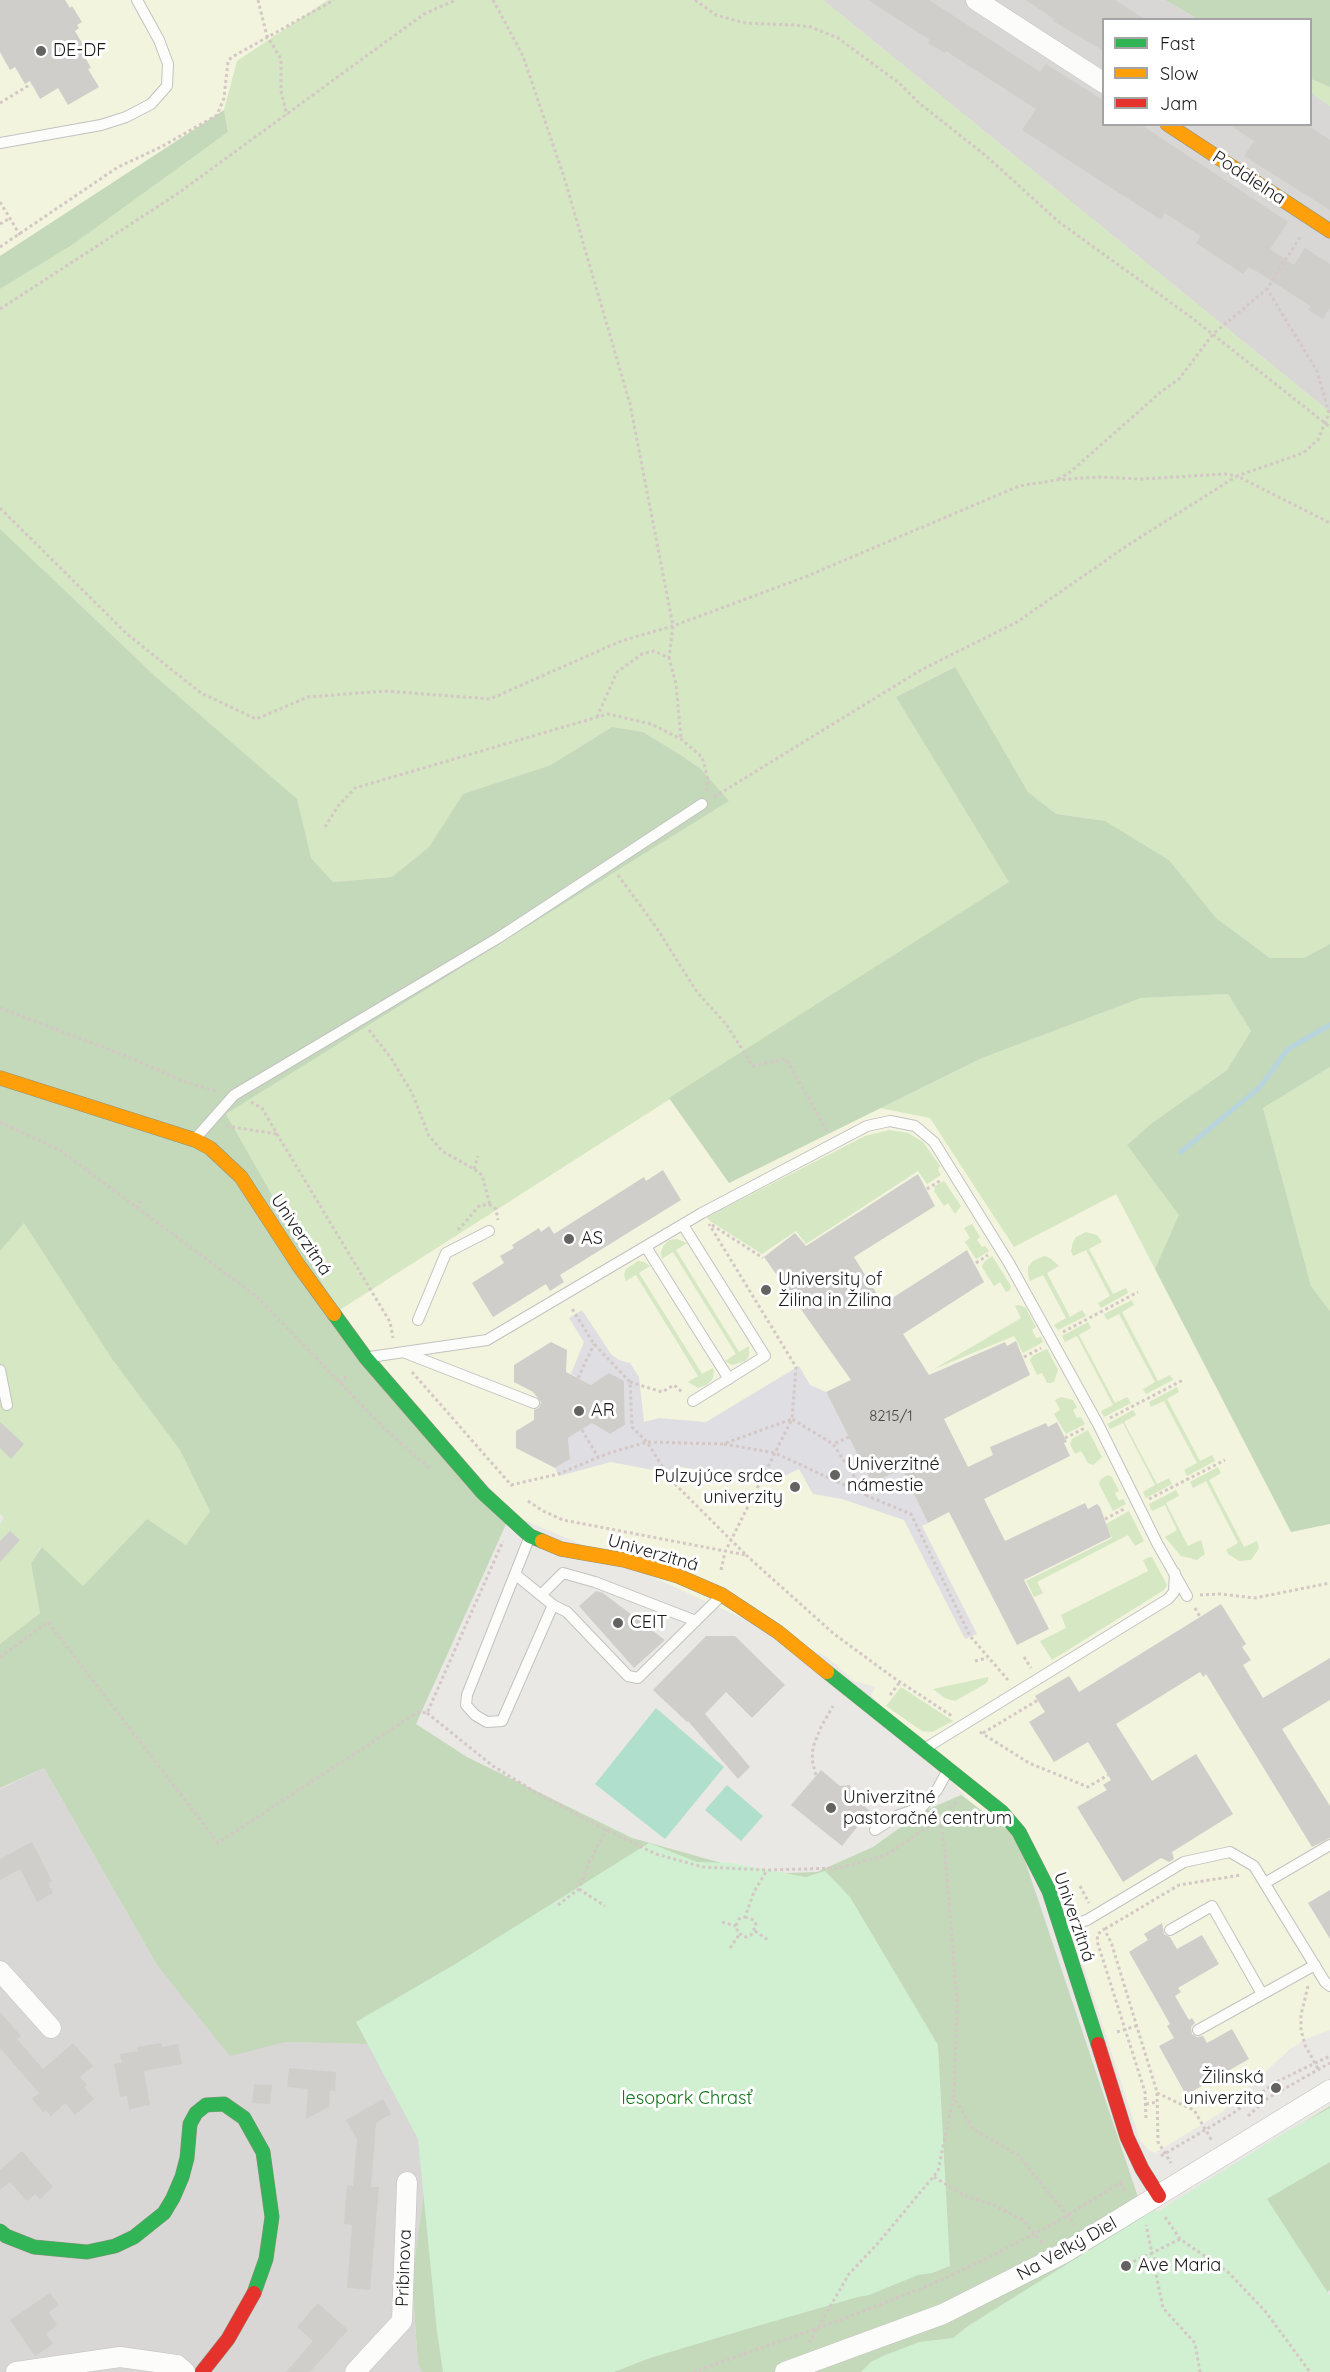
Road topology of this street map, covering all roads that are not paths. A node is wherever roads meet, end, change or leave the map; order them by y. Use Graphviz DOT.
graph roads {
  1 [pos="137,0"];
  2 [pos="976,0"];
  3 [pos="1102,82"];
  4 [pos="1170,126"];
  5 [pos="0,143"];
  6 [pos="1330,231"];
  7 [pos="702,804"];
  8 [pos="0,1078"];
  9 [pos="195,1140"];
  10 [pos="683,1225"];
  11 [pos="489,1231"];
  12 [pos="646,1247"];
  13 [pos="418,1320"];
  14 [pos="399,1352"];
  15 [pos="366,1358"];
  16 [pos="0,1370"];
  17 [pos="729,1379"];
  18 [pos="693,1401"];
  19 [pos="534,1403"];
  20 [pos="7,1405"];
  21 [pos="530,1536"];
  22 [pos="1175,1572"];
  23 [pos="516,1575"];
  24 [pos="541,1595"];
  25 [pos="722,1595"];
  26 [pos="1187,1596"];
  27 [pos="553,1605"];
  28 [pos="696,1621"];
  29 [pos="923,1750"];
  30 [pos="948,1770"];
  31 [pos="875,1830"];
  32 [pos="1330,1845"];
  33 [pos="1265,1883"];
  34 [pos="1061,1929"];
  35 [pos="1170,1930"];
  36 [pos="1315,1965"];
  37 [pos="0,1971"];
  38 [pos="1330,1986"];
  39 [pos="1262,1994"];
  40 [pos="51,2028"];
  41 [pos="1198,2030"];
  42 [pos="1330,2090"];
  43 [pos="407,2182"];
  44 [pos="1151,2200"];
  45 [pos="0,2231"];
  46 [pos="834,2364"];
  47 [pos="16,2372"];
  48 [pos="185,2372"];
  49 [pos="202,2372"];
  50 [pos="355,2372"];
  51 [pos="785,2372"];
  1 -- 5 [label="lane"];
  2 -- 3 [label="street"];
  4 -- 6 [label="street, Poddielna"];
  7 -- 9 [label="lane"];
  8 -- 9 [label="street, Univerzitná"];
  9 -- 15 [label="street, Univerzitná"];
  10 -- 12 [label="lane"];
  10 -- 17 [label="lane"];
  10 -- 22 [label="lane"];
  11 -- 13 [label="lane"];
  12 -- 14 [label="lane"];
  12 -- 17 [label="lane"];
  14 -- 15 [label="lane"];
  14 -- 19 [label="lane"];
  15 -- 21 [label="street, Univerzitná"];
  16 -- 20 [label="lane"];
  17 -- 18 [label="lane"];
  21 -- 23 [label="lane"];
  21 -- 25 [label="street, Univerzitná"];
  22 -- 26 [label="lane"];
  22 -- 29 [label="lane"];
  23 -- 24 [label="lane"];
  23 -- 27 [label="lane"];
  24 -- 27 [label="lane"];
  24 -- 28 [label="lane"];
  25 -- 28 [label="lane"];
  25 -- 29 [label="street, Univerzitná"];
  27 -- 28 [label="lane"];
  29 -- 30 [label="street, Univerzitná"];
  30 -- 31 [label="lane"];
  30 -- 34 [label="street, Univerzitná"];
  32 -- 33 [label="lane"];
  33 -- 34 [label="lane"];
  33 -- 36 [label="lane"];
  34 -- 44 [label="street, Univerzitná"];
  35 -- 39 [label="lane"];
  36 -- 38 [label="lane"];
  36 -- 39 [label="lane"];
  37 -- 40 [label="street"];
  39 -- 41 [label="lane"];
  42 -- 44 [label="street, Na Veľký Diel"];
  43 -- 50 [label="street, Pribinova"];
  44 -- 46 [label="street, Na Veľký Diel"];
  45 -- 49 [label="street"];
  46 -- 51 [label="street, Na Veľký Diel"];
  47 -- 48 [label="street"];
}
